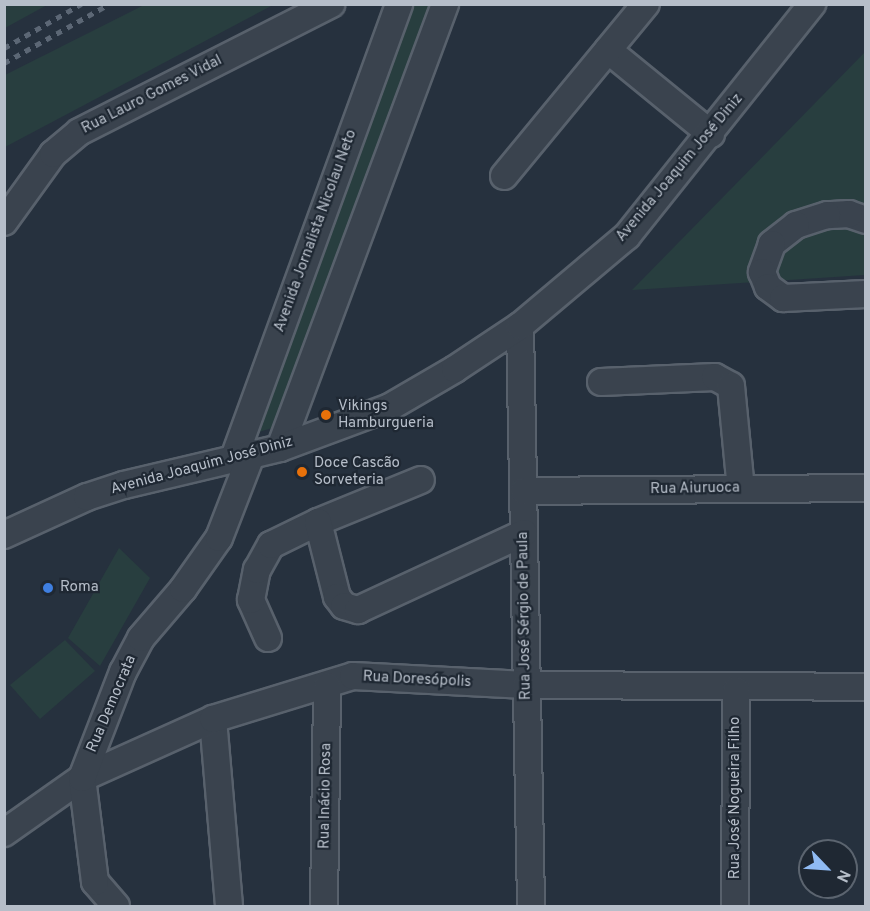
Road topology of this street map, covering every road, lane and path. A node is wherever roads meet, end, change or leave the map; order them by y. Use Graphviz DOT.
graph roads {
  1 [pos="331,4"];
  2 [pos="399,4"];
  3 [pos="445,4"];
  4 [pos="646,4"];
  5 [pos="812,4"];
  6 [pos="608,50"];
  7 [pos="711,134"];
  8 [pos="504,176"];
  9 [pos="866,220"];
  10 [pos="4,222"];
  11 [pos="866,294"];
  12 [pos="520,326"];
  13 [pos="601,382"];
  14 [pos="280,448"];
  15 [pos="243,456"];
  16 [pos="421,480"];
  17 [pos="866,488"];
  18 [pos="741,489"];
  19 [pos="524,491"];
  20 [pos="318,522"];
  21 [pos="524,533"];
  22 [pos="4,536"];
  23 [pos="267,638"];
  24 [pos="526,685"];
  25 [pos="327,686"];
  26 [pos="866,687"];
  27 [pos="736,690"];
  28 [pos="213,719"];
  29 [pos="82,778"];
  30 [pos="4,833"];
  31 [pos="116,906"];
  32 [pos="229,906"];
  33 [pos="324,906"];
  34 [pos="531,906"];
  35 [pos="735,906"];
  1 -- 10 [label="street, Rua Lauro Gomes Vidal"];
  2 -- 15 [label="street, Avenida Jornalista Nicolau Neto"];
  3 -- 14 [label="street"];
  4 -- 6 [label="street"];
  5 -- 7 [label="street, Avenida Joaquim José Diniz"];
  6 -- 7 [label="street"];
  6 -- 8 [label="street"];
  7 -- 12 [label="street, Avenida Joaquim José Diniz"];
  9 -- 11 [label="street"];
  12 -- 14 [label="street, Avenida Joaquim José Diniz"];
  12 -- 19 [label="street, Rua José Sérgio de Paula"];
  13 -- 18 [label="street"];
  14 -- 15 [label="street, Avenida Joaquim José Diniz"];
  15 -- 22 [label="street, Avenida Joaquim José Diniz"];
  15 -- 29 [label="street, Rua Democrata"];
  16 -- 20 [label="street"];
  17 -- 18 [label="street, Rua Aiuruoca"];
  18 -- 19 [label="street, Rua Aiuruoca"];
  19 -- 21 [label="street, Rua José Sérgio de Paula"];
  20 -- 21 [label="street"];
  20 -- 23 [label="street"];
  21 -- 24 [label="street, Rua José Sérgio de Paula"];
  24 -- 25 [label="street, Rua Doresópolis"];
  24 -- 27 [label="street, Rua Doresópolis"];
  24 -- 34 [label="street, Rua José Sérgio de Paula"];
  25 -- 28 [label="street, Rua Doresópolis"];
  25 -- 33 [label="street, Rua Inácio Rosa"];
  26 -- 27 [label="street, Rua Doresópolis"];
  27 -- 35 [label="street, Rua José Nogueira Filho"];
  28 -- 29 [label="street, Rua Doresópolis"];
  28 -- 32 [label="street"];
  29 -- 30 [label="street, Rua Doresópolis"];
  29 -- 31 [label="street, Rua Democrata"];
}
